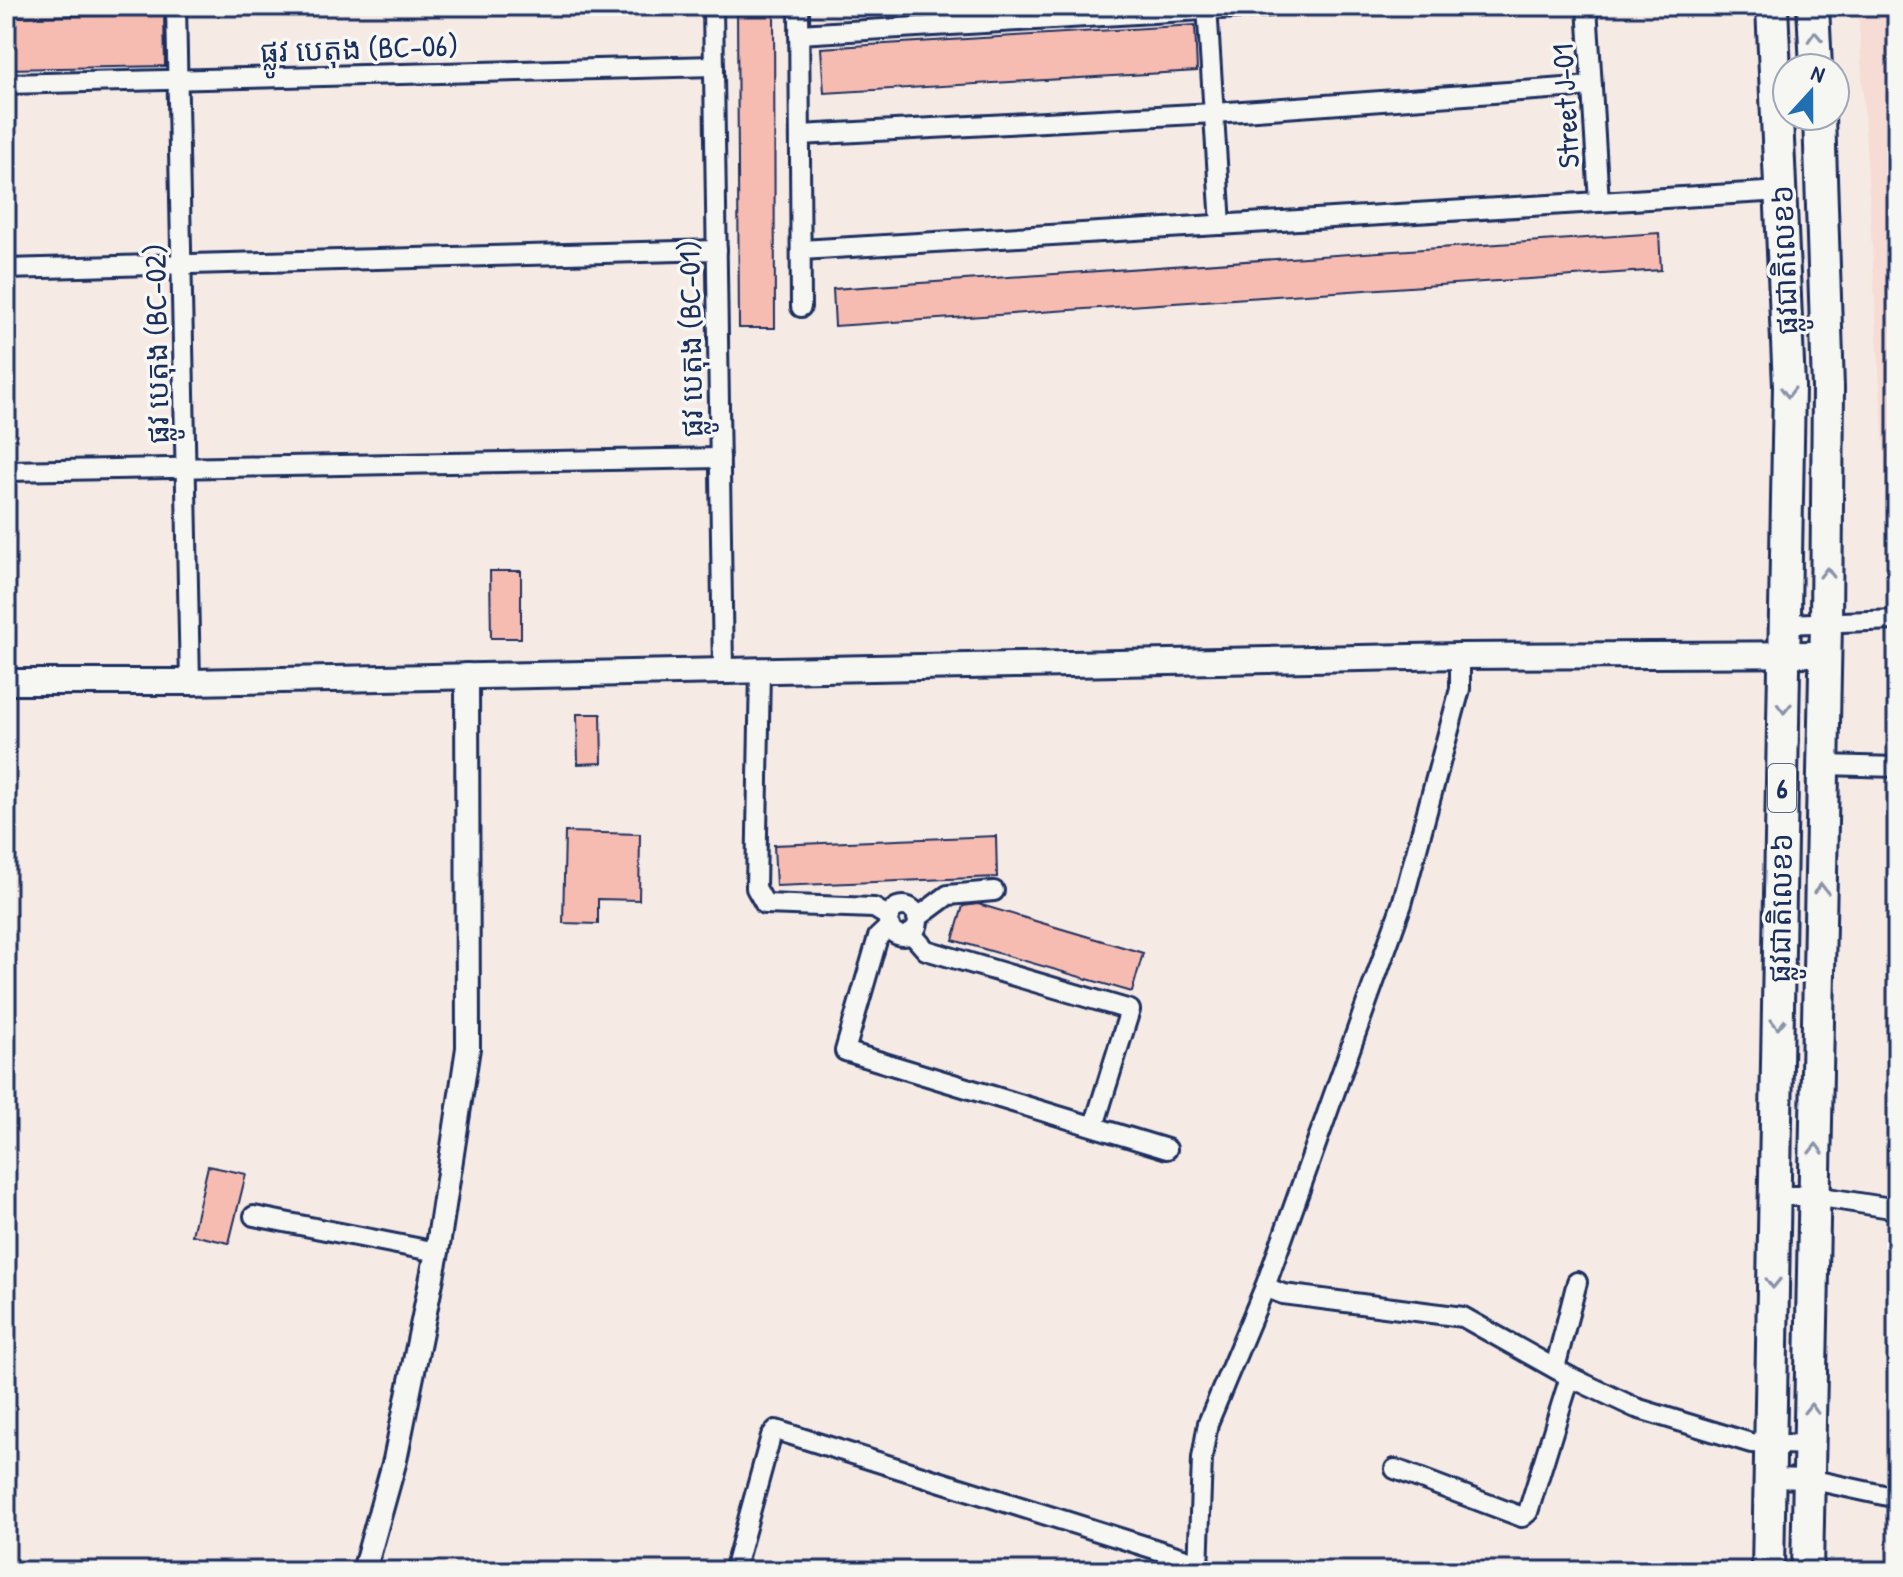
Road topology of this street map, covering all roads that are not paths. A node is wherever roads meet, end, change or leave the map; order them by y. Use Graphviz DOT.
graph roads {
  1 [pos="176,6"];
  2 [pos="713,6"];
  3 [pos="799,6"];
  4 [pos="1270,6"];
  5 [pos="1587,6"];
  6 [pos="1772,6"];
  7 [pos="1813,6"];
  8 [pos="1207,8"];
  9 [pos="799,34"];
  10 [pos="1815,52"];
  11 [pos="714,66"];
  12 [pos="178,81"];
  13 [pos="6,84"];
  14 [pos="1592,86"];
  15 [pos="1214,113"];
  16 [pos="1820,132"];
  17 [pos="800,135"];
  18 [pos="1782,191"];
  19 [pos="1599,202"];
  20 [pos="1221,225"];
  21 [pos="717,250"];
  22 [pos="801,250"];
  23 [pos="183,264"];
  24 [pos="6,269"];
  25 [pos="801,307"];
  26 [pos="720,458"];
  27 [pos="187,468"];
  28 [pos="6,471"];
  29 [pos="1897,620"];
  30 [pos="1826,623"];
  31 [pos="1785,624"];
  32 [pos="1784,654"];
  33 [pos="1825,654"];
  34 [pos="1460,656"];
  35 [pos="760,670"];
  36 [pos="723,671"];
  37 [pos="467,675"];
  38 [pos="6,682"];
  39 [pos="190,682"];
  40 [pos="1824,765"];
  41 [pos="1897,767"];
  42 [pos="994,891"];
  43 [pos="889,922"];
  44 [pos="914,925"];
  45 [pos="1094,1126"];
  46 [pos="1167,1149"];
  47 [pos="1775,1196"];
  48 [pos="1815,1196"];
  49 [pos="1897,1209"];
  50 [pos="254,1216"];
  51 [pos="437,1252"];
  52 [pos="1577,1282"];
  53 [pos="1265,1287"];
  54 [pos="1562,1372"];
  55 [pos="1771,1444"];
  56 [pos="1810,1445"];
  57 [pos="1395,1469"];
  58 [pos="1770,1478"];
  59 [pos="1809,1479"];
  60 [pos="1897,1498"];
  61 [pos="1198,1567"];
  62 [pos="741,1569"];
  63 [pos="364,1571"];
  64 [pos="1768,1571"];
  65 [pos="1807,1571"];
  1 -- 12 [label="street, ផ្លូវ បេតុង (BC-02)"];
  2 -- 11 [label="street, ផ្លូវ បេតុង (BC-01)"];
  3 -- 9 [label="street"];
  4 -- 8 [label="street"];
  5 -- 14 [label="street, Street J-01"];
  6 -- 18 [label="highway, ផ្លូវជាតិលេខ៦ / 6"];
  10 -- 7 [label="highway, one-way"];
  8 -- 9 [label="street"];
  8 -- 15 [label="street"];
  9 -- 17 [label="street"];
  11 -- 12 [label="street, ផ្លូវ បេតុង (BC-06)"];
  11 -- 21 [label="street, ផ្លូវ បេតុង (BC-01)"];
  12 -- 13 [label="street, ផ្លូវ បេតុង (BC-06)"];
  12 -- 23 [label="street, ផ្លូវ បេតុង (BC-02)"];
  14 -- 15 [label="street"];
  14 -- 19 [label="street, Street J-01"];
  15 -- 17 [label="street"];
  15 -- 20 [label="street"];
  30 -- 16 [label="highway, ផ្លូវជាតិលេខ៦ / 6, one-way"];
  17 -- 22 [label="street"];
  18 -- 19 [label="street"];
  18 -- 31 [label="highway, ផ្លូវជាតិលេខ៦ / 6, one-way"];
  19 -- 20 [label="street"];
  20 -- 22 [label="street"];
  21 -- 23 [label="street"];
  21 -- 26 [label="street, ផ្លូវ បេតុង (BC-01)"];
  22 -- 25 [label="street"];
  23 -- 24 [label="street"];
  23 -- 27 [label="street, ផ្លូវ បេតុង (BC-02)"];
  26 -- 27 [label="street"];
  26 -- 36 [label="street, ផ្លូវ បេតុង (BC-01)"];
  27 -- 28 [label="street"];
  27 -- 39 [label="street, ផ្លូវ បេតុង (BC-02)"];
  29 -- 30 [label="street"];
  30 -- 31 [label="street"];
  30 -- 33 [label="highway, ផ្លូវជាតិលេខ៦ / 6"];
  31 -- 32 [label="highway, ផ្លូវជាតិលេខ៦ / 6"];
  32 -- 33 [label="main road"];
  32 -- 34 [label="main road"];
  32 -- 47 [label="highway, ផ្លូវជាតិលេខ៦ / 6, one-way"];
  33 -- 40 [label="highway, ផ្លូវជាតិលេខ៦ / 6"];
  34 -- 35 [label="main road"];
  34 -- 53 [label="street"];
  35 -- 36 [label="main road"];
  35 -- 43 [label="street"];
  36 -- 37 [label="main road"];
  37 -- 39 [label="main road"];
  37 -- 51 [label="street"];
  38 -- 39 [label="main road"];
  40 -- 41 [label="street"];
  48 -- 40 [label="highway, ផ្លូវជាតិលេខ៦ / 6, one-way"];
  42 -- 44 [label="street"];
  43 -- 44 [label="street"];
  43 -- 44 [label="street"];
  43 -- 45 [label="street"];
  44 -- 45 [label="street"];
  45 -- 46 [label="street"];
  47 -- 48 [label="street"];
  47 -- 55 [label="highway, ផ្លូវជាតិលេខ៦ / 6, one-way"];
  48 -- 49 [label="street"];
  56 -- 48 [label="highway, ផ្លូវជាតិលេខ៦ / 6, one-way"];
  50 -- 51 [label="street"];
  51 -- 63 [label="street"];
  52 -- 54 [label="street"];
  53 -- 54 [label="street"];
  53 -- 61 [label="street"];
  54 -- 55 [label="street"];
  54 -- 57 [label="street"];
  55 -- 56 [label="street"];
  55 -- 58 [label="highway, ផ្លូវជាតិលេខ៦ / 6"];
  56 -- 59 [label="highway, ផ្លូវជាតិលេខ៦ / 6"];
  58 -- 59 [label="street"];
  58 -- 64 [label="highway, ផ្លូវជាតិលេខ៦ / 6"];
  59 -- 60 [label="street"];
  59 -- 65 [label="highway, ផ្លូវជាតិលេខ៦ / 6"];
  61 -- 62 [label="street"];
}
